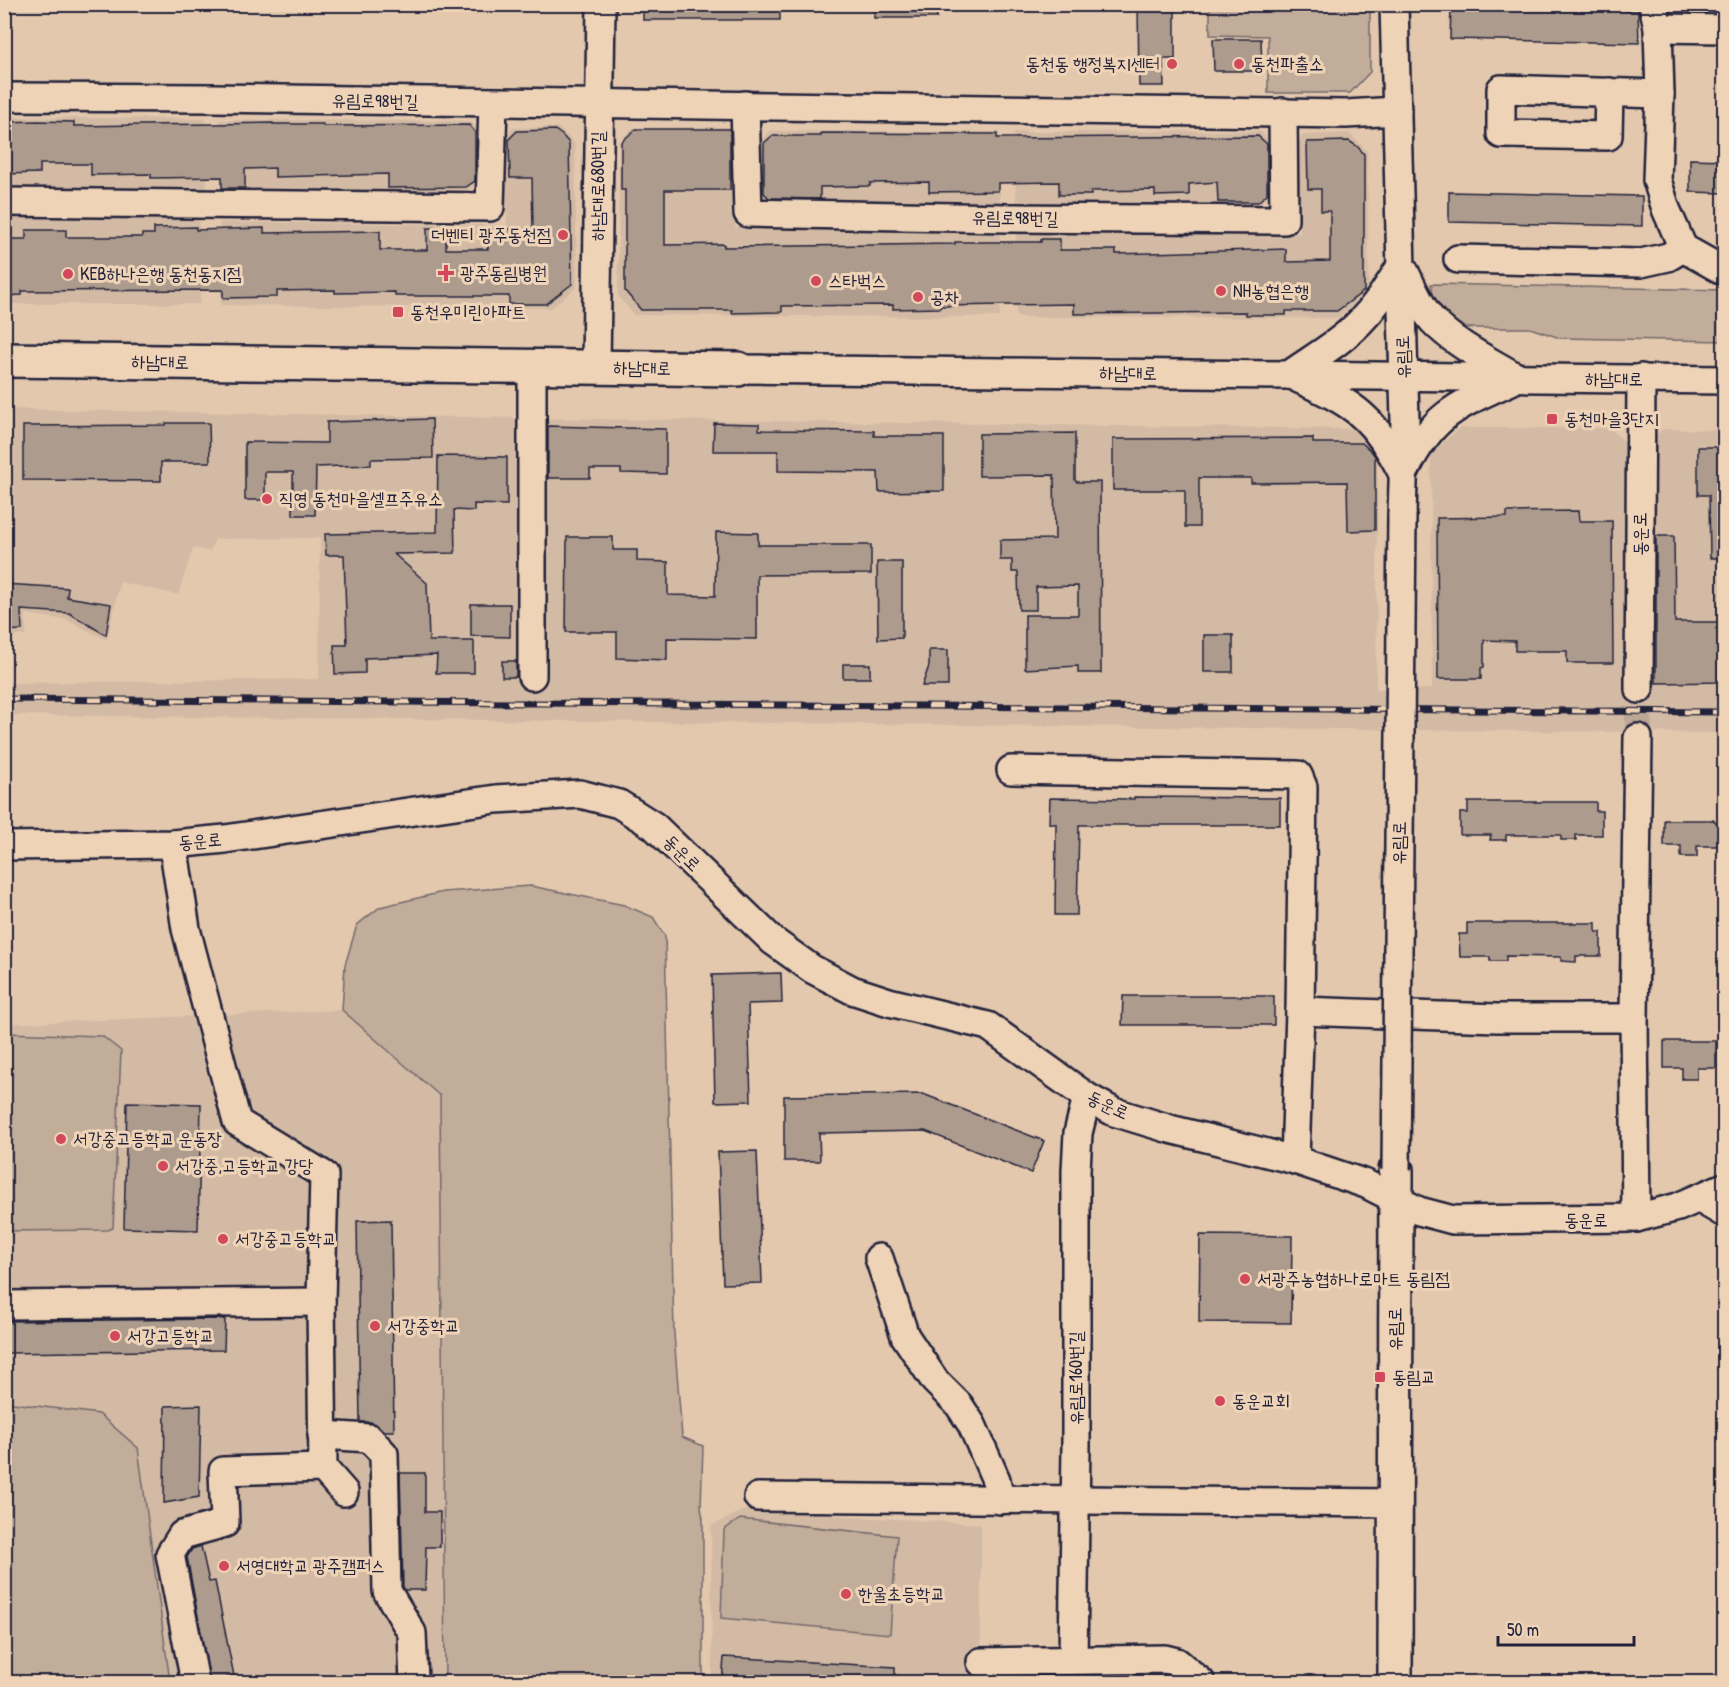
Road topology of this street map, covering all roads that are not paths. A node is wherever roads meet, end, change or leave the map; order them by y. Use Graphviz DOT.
graph roads {
  1 [pos="601,4"];
  2 [pos="1395,4"];
  3 [pos="1656,16"];
  4 [pos="1725,30"];
  5 [pos="1610,92"];
  6 [pos="1660,94"];
  7 [pos="4,97"];
  8 [pos="493,103"];
  9 [pos="599,105"];
  10 [pos="745,105"];
  11 [pos="1397,111"];
  12 [pos="1283,112"];
  13 [pos="4,202"];
  14 [pos="1683,248"];
  15 [pos="1458,259"];
  16 [pos="1401,266"];
  17 [pos="1725,271"];
  18 [pos="4,360"];
  19 [pos="532,367"];
  20 [pos="596,367"];
  21 [pos="738,369"];
  22 [pos="1289,375"];
  23 [pos="1404,377"];
  24 [pos="1518,378"];
  25 [pos="1641,378"];
  26 [pos="1725,380"];
  27 [pos="1403,475"];
  28 [pos="532,676"];
  29 [pos="1639,689"];
  30 [pos="1638,738"];
  31 [pos="1011,770"];
  32 [pos="173,843"];
  33 [pos="4,846"];
  34 [pos="1300,1011"];
  35 [pos="1634,1017"];
  36 [pos="1087,1097"];
  37 [pos="1295,1160"];
  38 [pos="1396,1184"];
  39 [pos="1725,1187"];
  40 [pos="1700,1199"];
  41 [pos="1725,1213"];
  42 [pos="1636,1218"];
  43 [pos="879,1258"];
  44 [pos="321,1302"];
  45 [pos="4,1305"];
  46 [pos="322,1435"];
  47 [pos="323,1468"];
  48 [pos="344,1492"];
  49 [pos="758,1497"];
  50 [pos="1000,1500"];
  51 [pos="1075,1501"];
  52 [pos="1395,1503"];
  53 [pos="1073,1660"];
  54 [pos="981,1662"];
  55 [pos="195,1683"];
  56 [pos="414,1683"];
  57 [pos="1202,1683"];
  58 [pos="1395,1683"];
  1 -- 9 [label="street, 하남대로680번길"];
  2 -- 11 [label="street, 유림로"];
  3 -- 4 [label="street"];
  3 -- 6 [label="street"];
  5 -- 6 [label="street"];
  6 -- 14 [label="street"];
  7 -- 8 [label="street, 유림로98번길"];
  8 -- 9 [label="street, 유림로98번길"];
  8 -- 13 [label="street"];
  9 -- 10 [label="street, 유림로98번길"];
  9 -- 20 [label="street, 하남대로680번길"];
  10 -- 12 [label="street, 유림로98번길"];
  10 -- 12 [label="street, 유림로98번길"];
  11 -- 12 [label="street, 유림로98번길"];
  11 -- 16 [label="street, 유림로"];
  14 -- 15 [label="street"];
  14 -- 17 [label="street"];
  16 -- 22 [label="street"];
  16 -- 23 [label="street, 유림로"];
  16 -- 24 [label="street"];
  18 -- 19 [label="main road, 하남대로"];
  19 -- 20 [label="main road, 하남대로"];
  19 -- 28 [label="street"];
  20 -- 21 [label="main road, 하남대로"];
  21 -- 22 [label="street, 하남대로"];
  22 -- 23 [label="street, 하남대로"];
  22 -- 27 [label="street"];
  23 -- 24 [label="street, 하남대로"];
  23 -- 27 [label="street, 유림로"];
  24 -- 25 [label="street, 하남대로"];
  24 -- 27 [label="street"];
  25 -- 26 [label="street, 하남대로"];
  25 -- 29 [label="street, 동운로"];
  27 -- 38 [label="street, 유림로, bridge"];
  30 -- 35 [label="street"];
  31 -- 34 [label="street"];
  32 -- 33 [label="street, 동운로"];
  32 -- 36 [label="street, 동운로"];
  32 -- 44 [label="street"];
  34 -- 35 [label="street"];
  34 -- 37 [label="street"];
  35 -- 42 [label="street"];
  36 -- 37 [label="street, 동운로"];
  36 -- 51 [label="street, 유림로160번길"];
  37 -- 38 [label="street, 동운로"];
  38 -- 42 [label="street, 동운로"];
  38 -- 52 [label="main road, 유림로"];
  39 -- 40 [label="street, 동운로"];
  40 -- 41 [label="street"];
  40 -- 42 [label="street, 동운로"];
  43 -- 50 [label="street"];
  44 -- 45 [label="street"];
  44 -- 46 [label="street"];
  46 -- 47 [label="street"];
  46 -- 56 [label="street"];
  47 -- 48 [label="street"];
  47 -- 55 [label="street"];
  49 -- 50 [label="street"];
  50 -- 51 [label="street"];
  51 -- 52 [label="street"];
  51 -- 53 [label="street, 유림로160번길"];
  52 -- 58 [label="main road, 유림로"];
  53 -- 54 [label="street"];
  53 -- 57 [label="street"];
}
